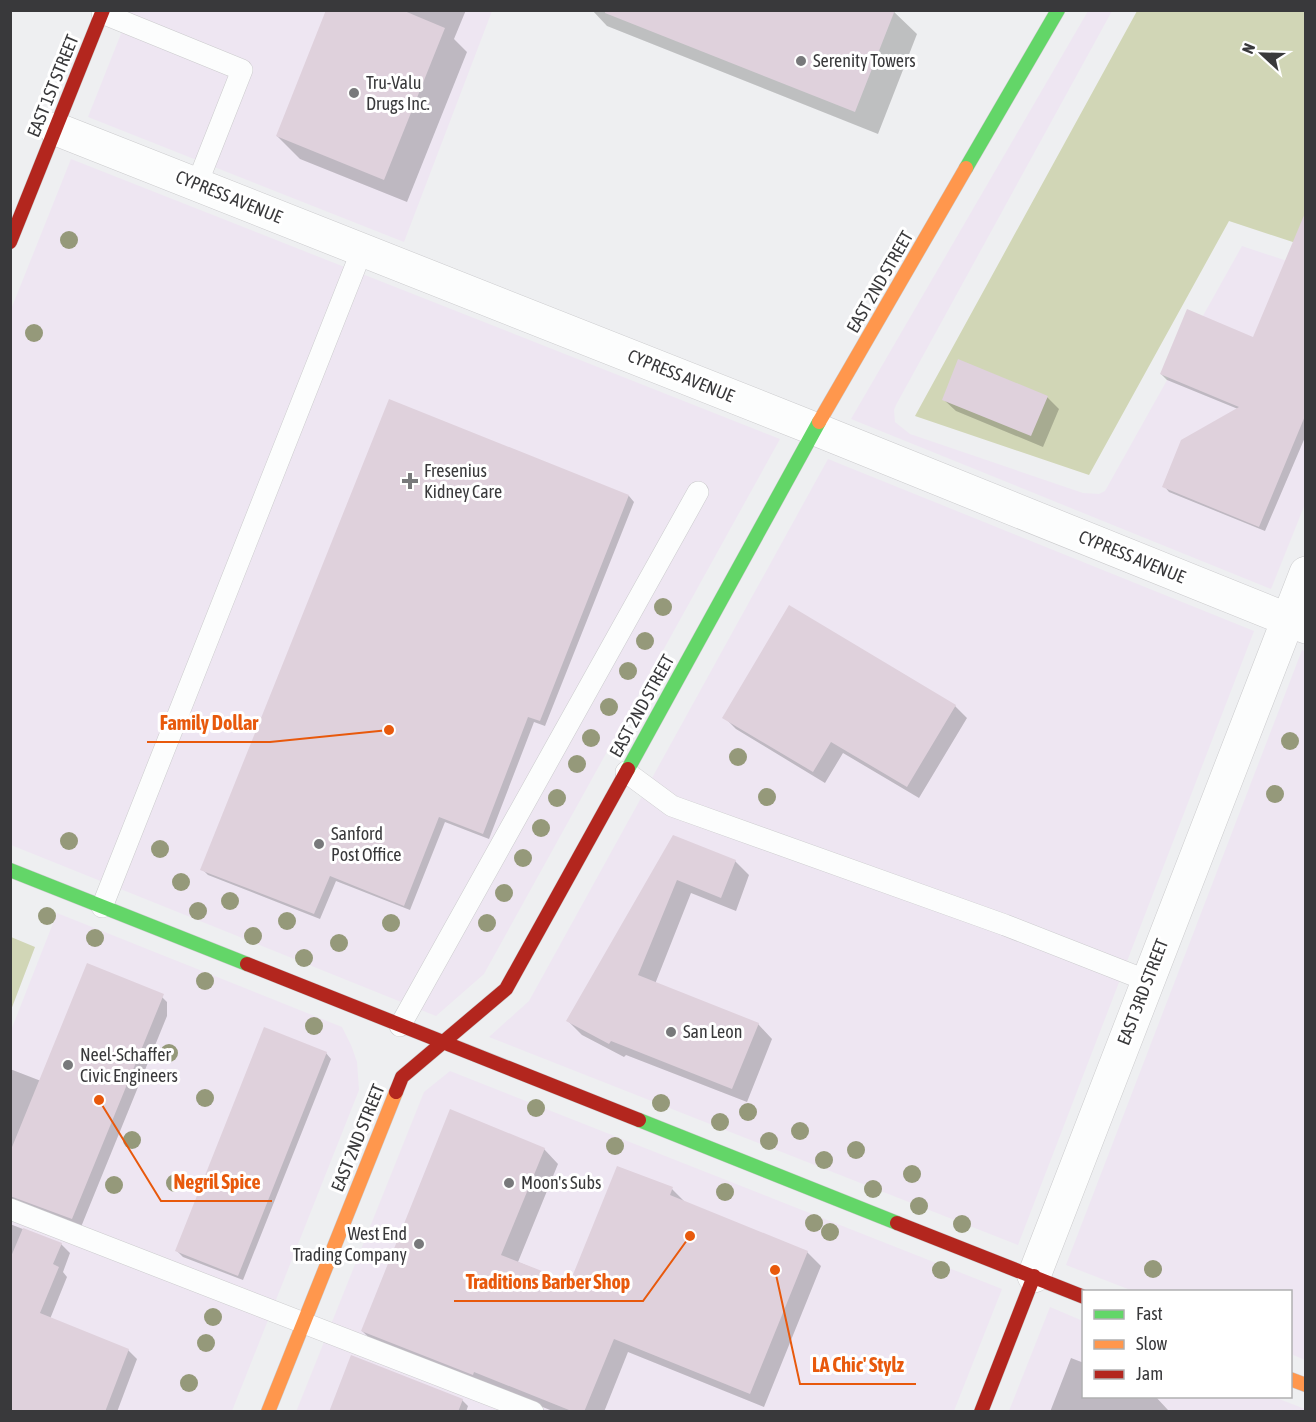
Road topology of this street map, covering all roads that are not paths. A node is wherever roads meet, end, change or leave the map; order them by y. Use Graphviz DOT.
graph roads {
  1 [pos="1058,10"];
  2 [pos="102,12"];
  3 [pos="56,129"];
  4 [pos="197,184"];
  5 [pos="10,242"];
  6 [pos="362,249"];
  7 [pos="815,429"];
  8 [pos="698,492"];
  9 [pos="1305,573"];
  10 [pos="1296,623"];
  11 [pos="626,772"];
  12 [pos="10,870"];
  13 [pos="102,907"];
  14 [pos="1148,981"];
  15 [pos="400,1026"];
  16 [pos="443,1043"];
  17 [pos="10,1209"];
  18 [pos="1034,1276"];
  19 [pos="1082,1297"];
  20 [pos="304,1321"];
  21 [pos="268,1412"];
  22 [pos="533,1412"];
  23 [pos="981,1412"];
  1 -- 7 [label="street, EAST 2ND STREET"];
  2 -- 3 [label="street, EAST 1ST STREET"];
  2 -- 4 [label="lane"];
  3 -- 4 [label="street, CYPRESS AVENUE"];
  3 -- 5 [label="street, EAST 1ST STREET"];
  4 -- 6 [label="street, CYPRESS AVENUE"];
  6 -- 7 [label="street, CYPRESS AVENUE"];
  6 -- 13 [label="lane"];
  7 -- 10 [label="street, CYPRESS AVENUE"];
  7 -- 11 [label="street, EAST 2ND STREET"];
  8 -- 15 [label="lane"];
  9 -- 10 [label="street, EAST 3RD STREET"];
  10 -- 14 [label="street, EAST 3RD STREET"];
  11 -- 14 [label="lane"];
  11 -- 16 [label="street, EAST 2ND STREET"];
  12 -- 13 [label="street"];
  13 -- 15 [label="street"];
  14 -- 18 [label="street, EAST 3RD STREET"];
  15 -- 16 [label="street"];
  16 -- 18 [label="street"];
  16 -- 20 [label="street, EAST 2ND STREET"];
  17 -- 20 [label="lane"];
  18 -- 19 [label="street"];
  18 -- 23 [label="street, EAST 3RD STREET"];
  20 -- 21 [label="street, EAST 2ND STREET"];
  20 -- 22 [label="lane"];
}
